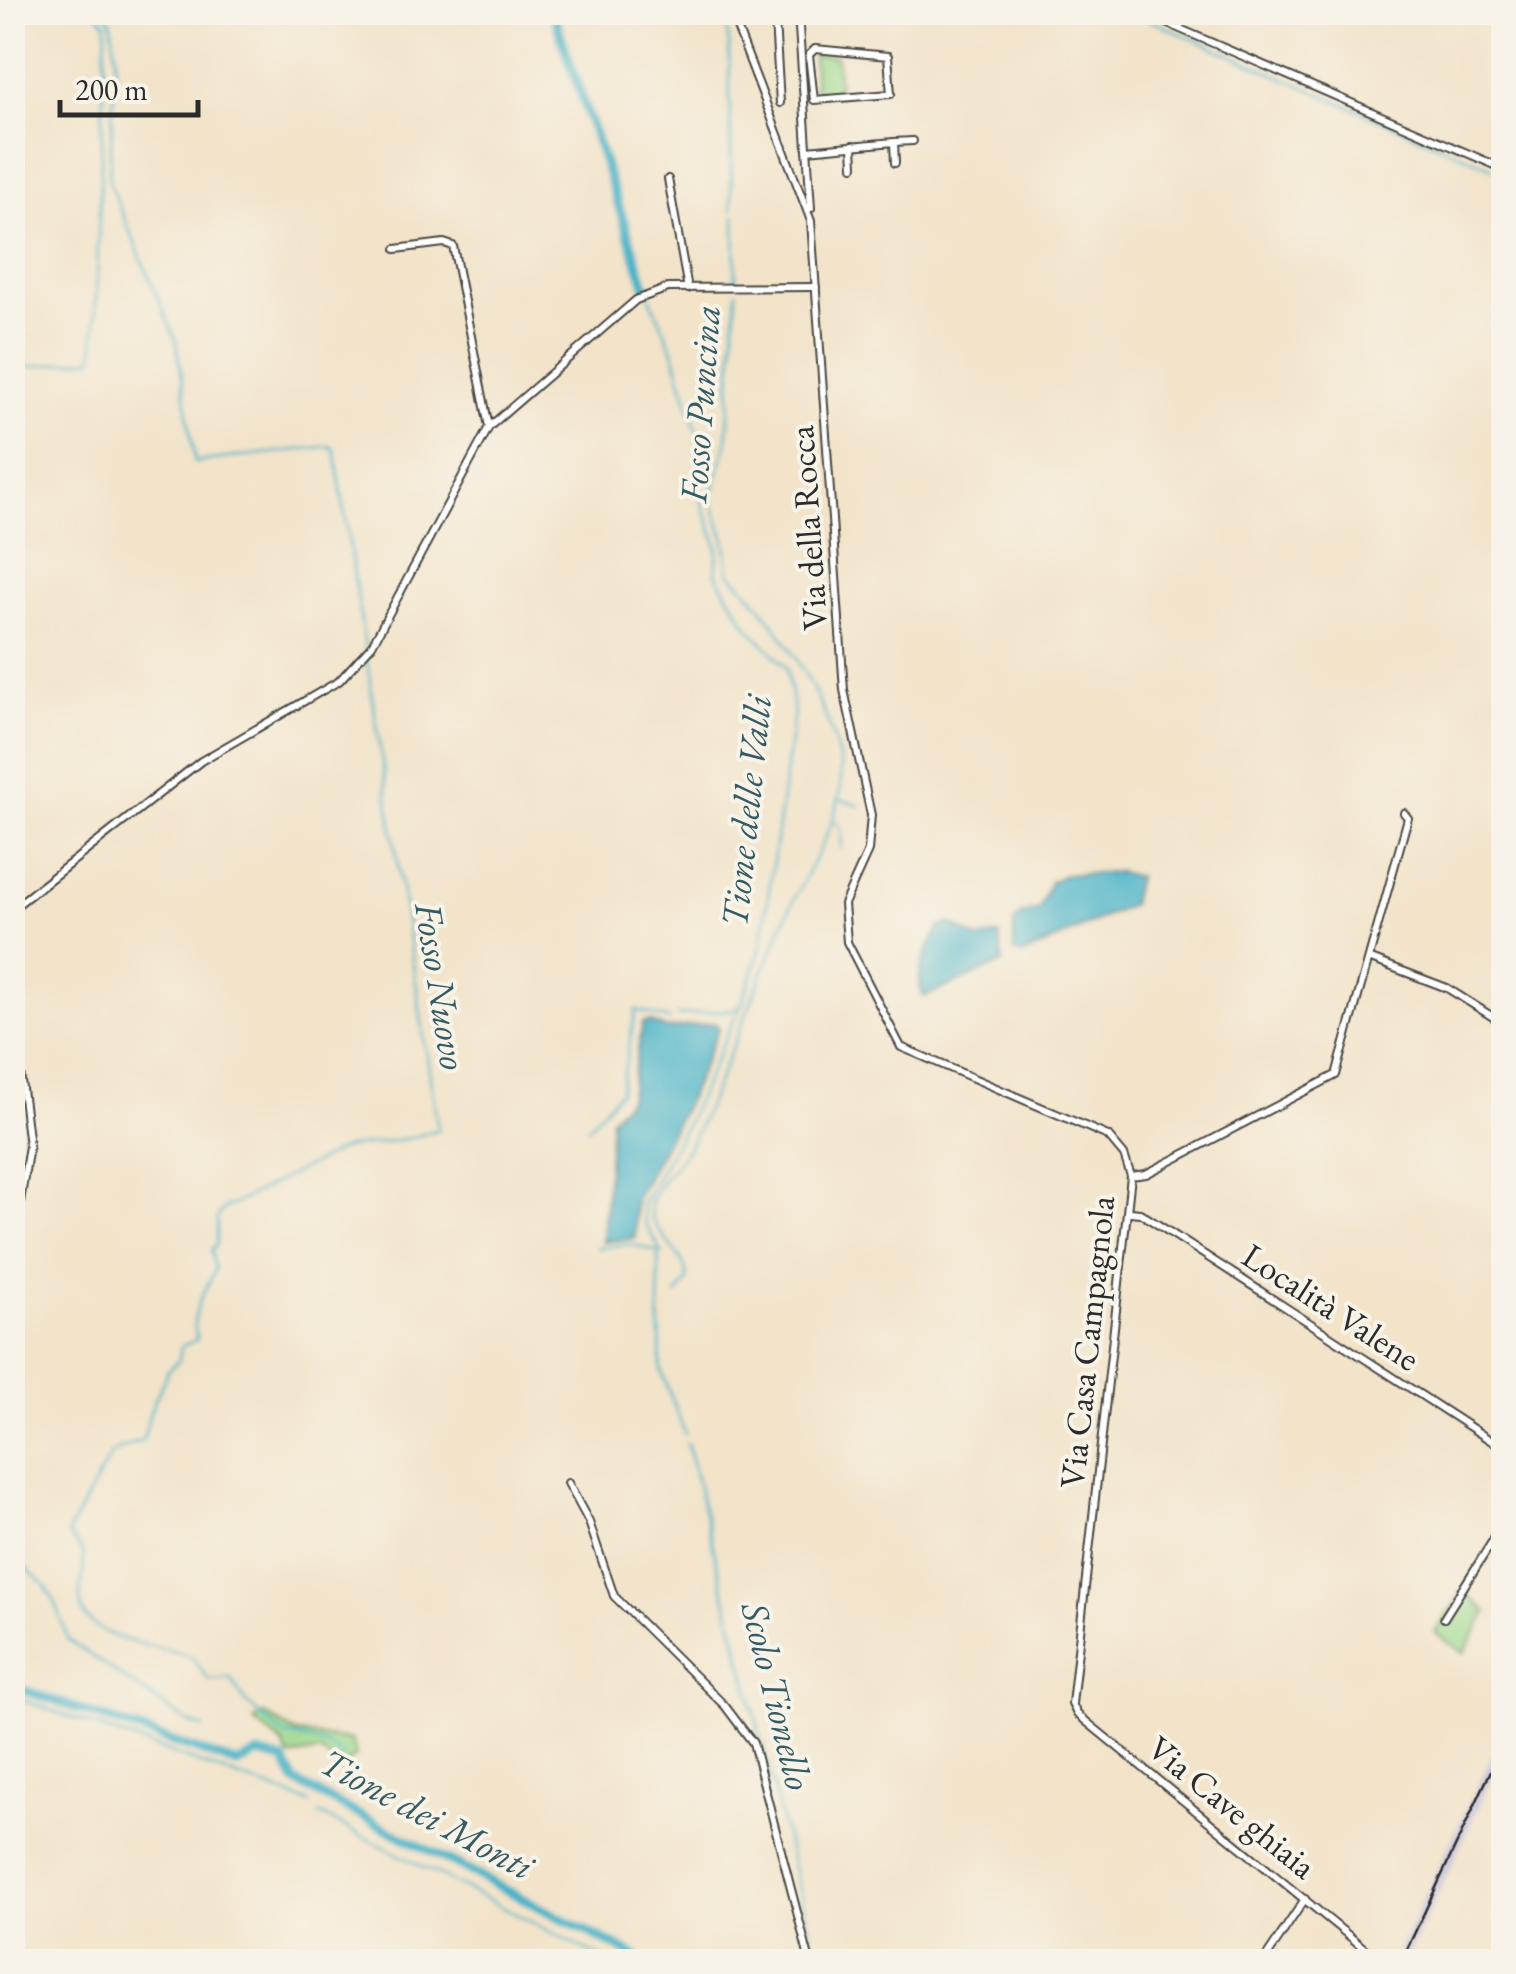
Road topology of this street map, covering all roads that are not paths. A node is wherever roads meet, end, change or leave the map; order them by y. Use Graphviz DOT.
graph roads {
  1 [pos="731,12"];
  2 [pos="755,12"];
  3 [pos="860,12"];
  4 [pos="1142,12"];
  5 [pos="798,17"];
  6 [pos="775,21"];
  7 [pos="806,77"];
  8 [pos="780,103"];
  9 [pos="913,141"];
  10 [pos="894,142"];
  11 [pos="853,145"];
  12 [pos="807,149"];
  13 [pos="790,159"];
  14 [pos="896,163"];
  15 [pos="854,166"];
  16 [pos="1504,169"];
  17 [pos="808,170"];
  18 [pos="798,178"];
  19 [pos="668,179"];
  20 [pos="810,214"];
  21 [pos="396,249"];
  22 [pos="816,286"];
  23 [pos="688,289"];
  24 [pos="489,427"];
  25 [pos="1404,813"];
  26 [pos="12,909"];
  27 [pos="1371,959"];
  28 [pos="12,1007"];
  29 [pos="1504,1024"];
  30 [pos="892,1036"];
  31 [pos="1131,1176"];
  32 [pos="1130,1212"];
  33 [pos="12,1252"];
  34 [pos="1504,1448"];
  35 [pos="568,1483"];
  36 [pos="1504,1523"];
  37 [pos="1444,1618"];
  38 [pos="1073,1680"];
  39 [pos="1305,1900"];
  40 [pos="810,1962"];
  41 [pos="1263,1962"];
  42 [pos="1382,1962"];
  1 -- 13 [label="street, Via della Rocca"];
  2 -- 6 [label="street"];
  3 -- 5 [label="street"];
  4 -- 16 [label="street"];
  5 -- 6 [label="street"];
  5 -- 7 [label="street"];
  6 -- 8 [label="street"];
  7 -- 7 [label="street"];
  7 -- 12 [label="street"];
  9 -- 10 [label="street"];
  10 -- 11 [label="street"];
  10 -- 14 [label="street"];
  11 -- 12 [label="street"];
  11 -- 15 [label="street"];
  12 -- 13 [label="street"];
  12 -- 17 [label="street"];
  12 -- 18 [label="street"];
  13 -- 18 [label="street, Via della Rocca"];
  17 -- 18 [label="street"];
  17 -- 20 [label="street"];
  18 -- 20 [label="street, Via della Rocca"];
  19 -- 23 [label="street"];
  20 -- 22 [label="street, Via della Rocca"];
  21 -- 24 [label="street"];
  22 -- 23 [label="street"];
  22 -- 30 [label="street, Via della Rocca"];
  23 -- 24 [label="street"];
  24 -- 26 [label="street"];
  25 -- 27 [label="street"];
  27 -- 29 [label="street"];
  27 -- 31 [label="street"];
  28 -- 33 [label="street"];
  30 -- 31 [label="street, Via Casa Campagnola"];
  31 -- 32 [label="street, Via Casa Campagnola"];
  32 -- 34 [label="street, Località Valene"];
  32 -- 38 [label="street, Via Casa Campagnola"];
  35 -- 40 [label="street"];
  36 -- 37 [label="street"];
  38 -- 39 [label="street, Via Cave ghiaia"];
  39 -- 41 [label="street"];
  39 -- 42 [label="street, Via Cave ghiaia"];
}
